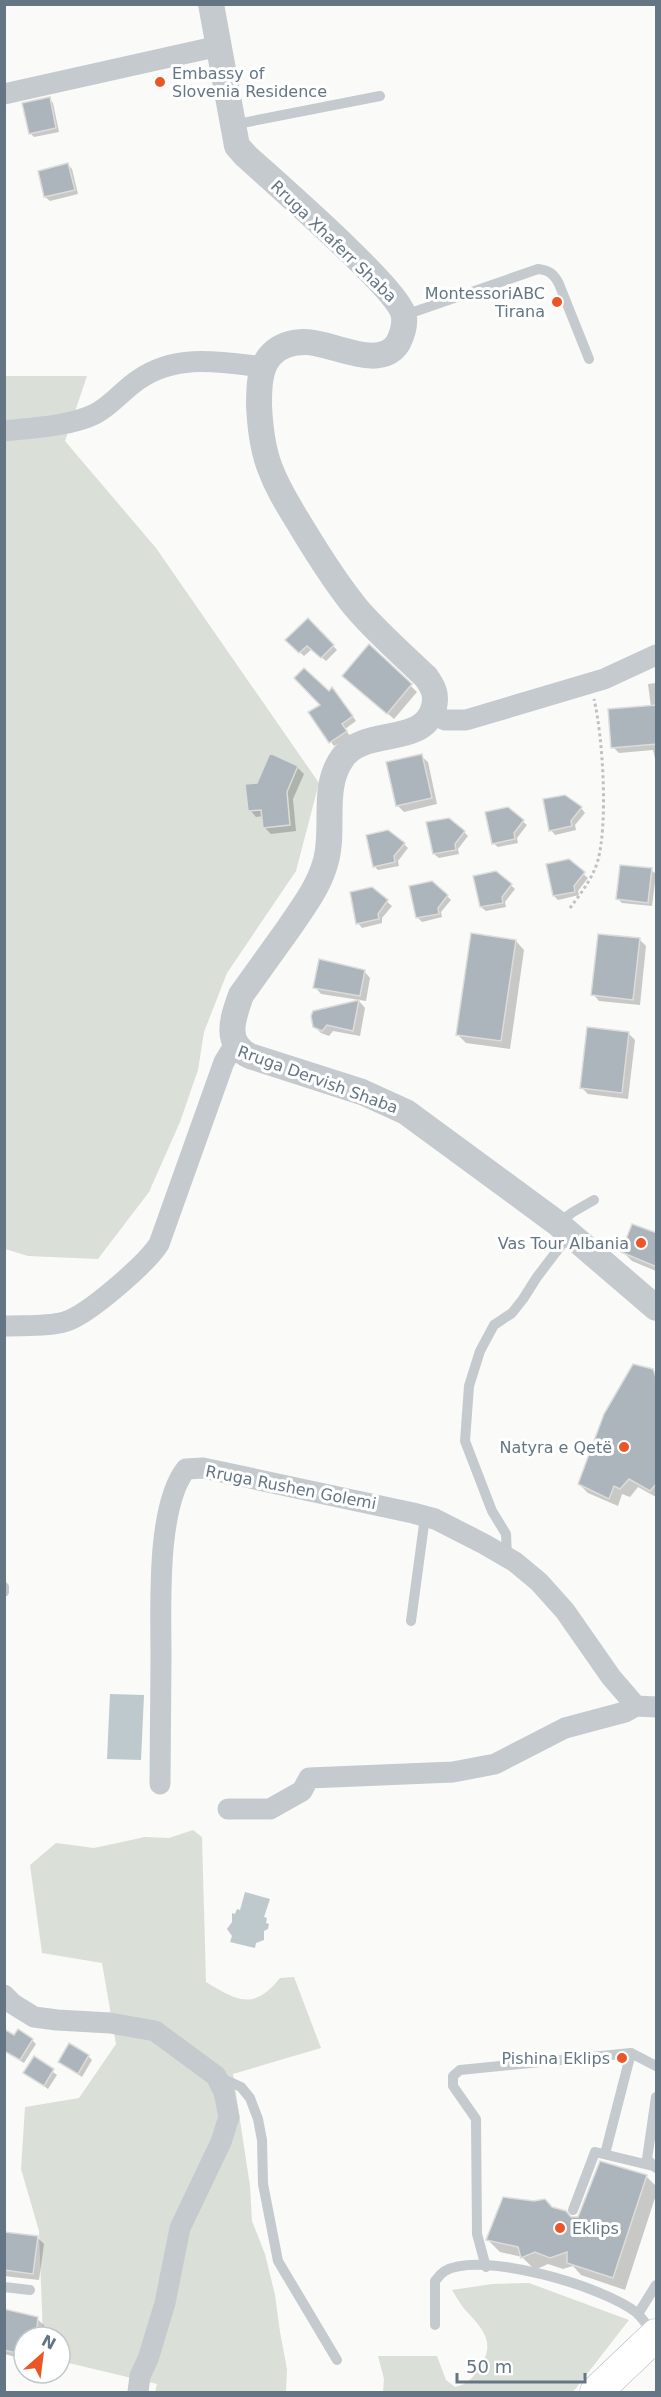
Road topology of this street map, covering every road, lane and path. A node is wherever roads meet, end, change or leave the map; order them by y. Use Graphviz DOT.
graph roads {
  1 [pos="211,4"];
  2 [pos="219,46"];
  3 [pos="4,94"];
  4 [pos="380,96"];
  5 [pos="232,125"];
  6 [pos="405,315"];
  7 [pos="589,359"];
  8 [pos="263,367"];
  9 [pos="4,431"];
  10 [pos="657,655"];
  11 [pos="591,683"];
  12 [pos="432,714"];
  13 [pos="570,908"];
  14 [pos="235,1044"];
  15 [pos="594,1200"];
  16 [pos="563,1229"];
  17 [pos="657,1308"];
  18 [pos="4,1326"];
  19 [pos="425,1516"];
  20 [pos="507,1558"];
  21 [pos="4,1587"];
  22 [pos="4,1592"];
  23 [pos="411,1621"];
  24 [pos="646,1707"];
  25 [pos="160,1784"];
  26 [pos="228,1809"];
  27 [pos="4,1995"];
  28 [pos="631,2053"];
  29 [pos="657,2066"];
  30 [pos="216,2076"];
  31 [pos="657,2097"];
  32 [pos="605,2154"];
  33 [pos="655,2167"];
  34 [pos="573,2210"];
  35 [pos="486,2267"];
  36 [pos="657,2284"];
  37 [pos="4,2287"];
  38 [pos="30,2290"];
  39 [pos="435,2325"];
  40 [pos="650,2328"];
  41 [pos="337,2360"];
  42 [pos="138,2392"];
  43 [pos="596,2392"];
  1 -- 2 [label="street, Rruga Xhaferr Shaba"];
  2 -- 3 [label="street"];
  2 -- 5 [label="street, Rruga Xhaferr Shaba"];
  4 -- 5 [label="lane"];
  5 -- 6 [label="street, Rruga Xhaferr Shaba"];
  6 -- 7 [label="lane"];
  6 -- 8 [label="street, Rruga Xhaferr Shaba"];
  8 -- 9 [label="street"];
  8 -- 12 [label="street"];
  10 -- 11 [label="street"];
  11 -- 12 [label="street"];
  11 -- 13 [label="path"];
  12 -- 14 [label="street"];
  14 -- 16 [label="street, Rruga Dervish Shaba"];
  14 -- 18 [label="street, Rruga Dervish Shaba"];
  15 -- 16 [label="lane"];
  16 -- 17 [label="street, Rruga Dervish Shaba"];
  16 -- 20 [label="lane"];
  19 -- 20 [label="street, Rruga Rushen Golemi"];
  19 -- 23 [label="lane"];
  19 -- 25 [label="street, Rruga Rushen Golemi"];
  20 -- 24 [label="street, Rruga Rushen Golemi"];
  21 -- 22 [label="lane"];
  24 -- 26 [label="street, Rruga Rushen Golemi"];
  27 -- 30 [label="street"];
  28 -- 29 [label="lane"];
  28 -- 32 [label="lane"];
  28 -- 35 [label="lane"];
  30 -- 41 [label="lane"];
  30 -- 42 [label="street"];
  31 -- 33 [label="lane"];
  32 -- 33 [label="lane"];
  32 -- 34 [label="lane"];
  35 -- 39 [label="lane"];
  35 -- 40 [label="lane"];
  36 -- 40 [label="lane"];
  37 -- 38 [label="lane"];
  40 -- 43 [label="main road"];
}
